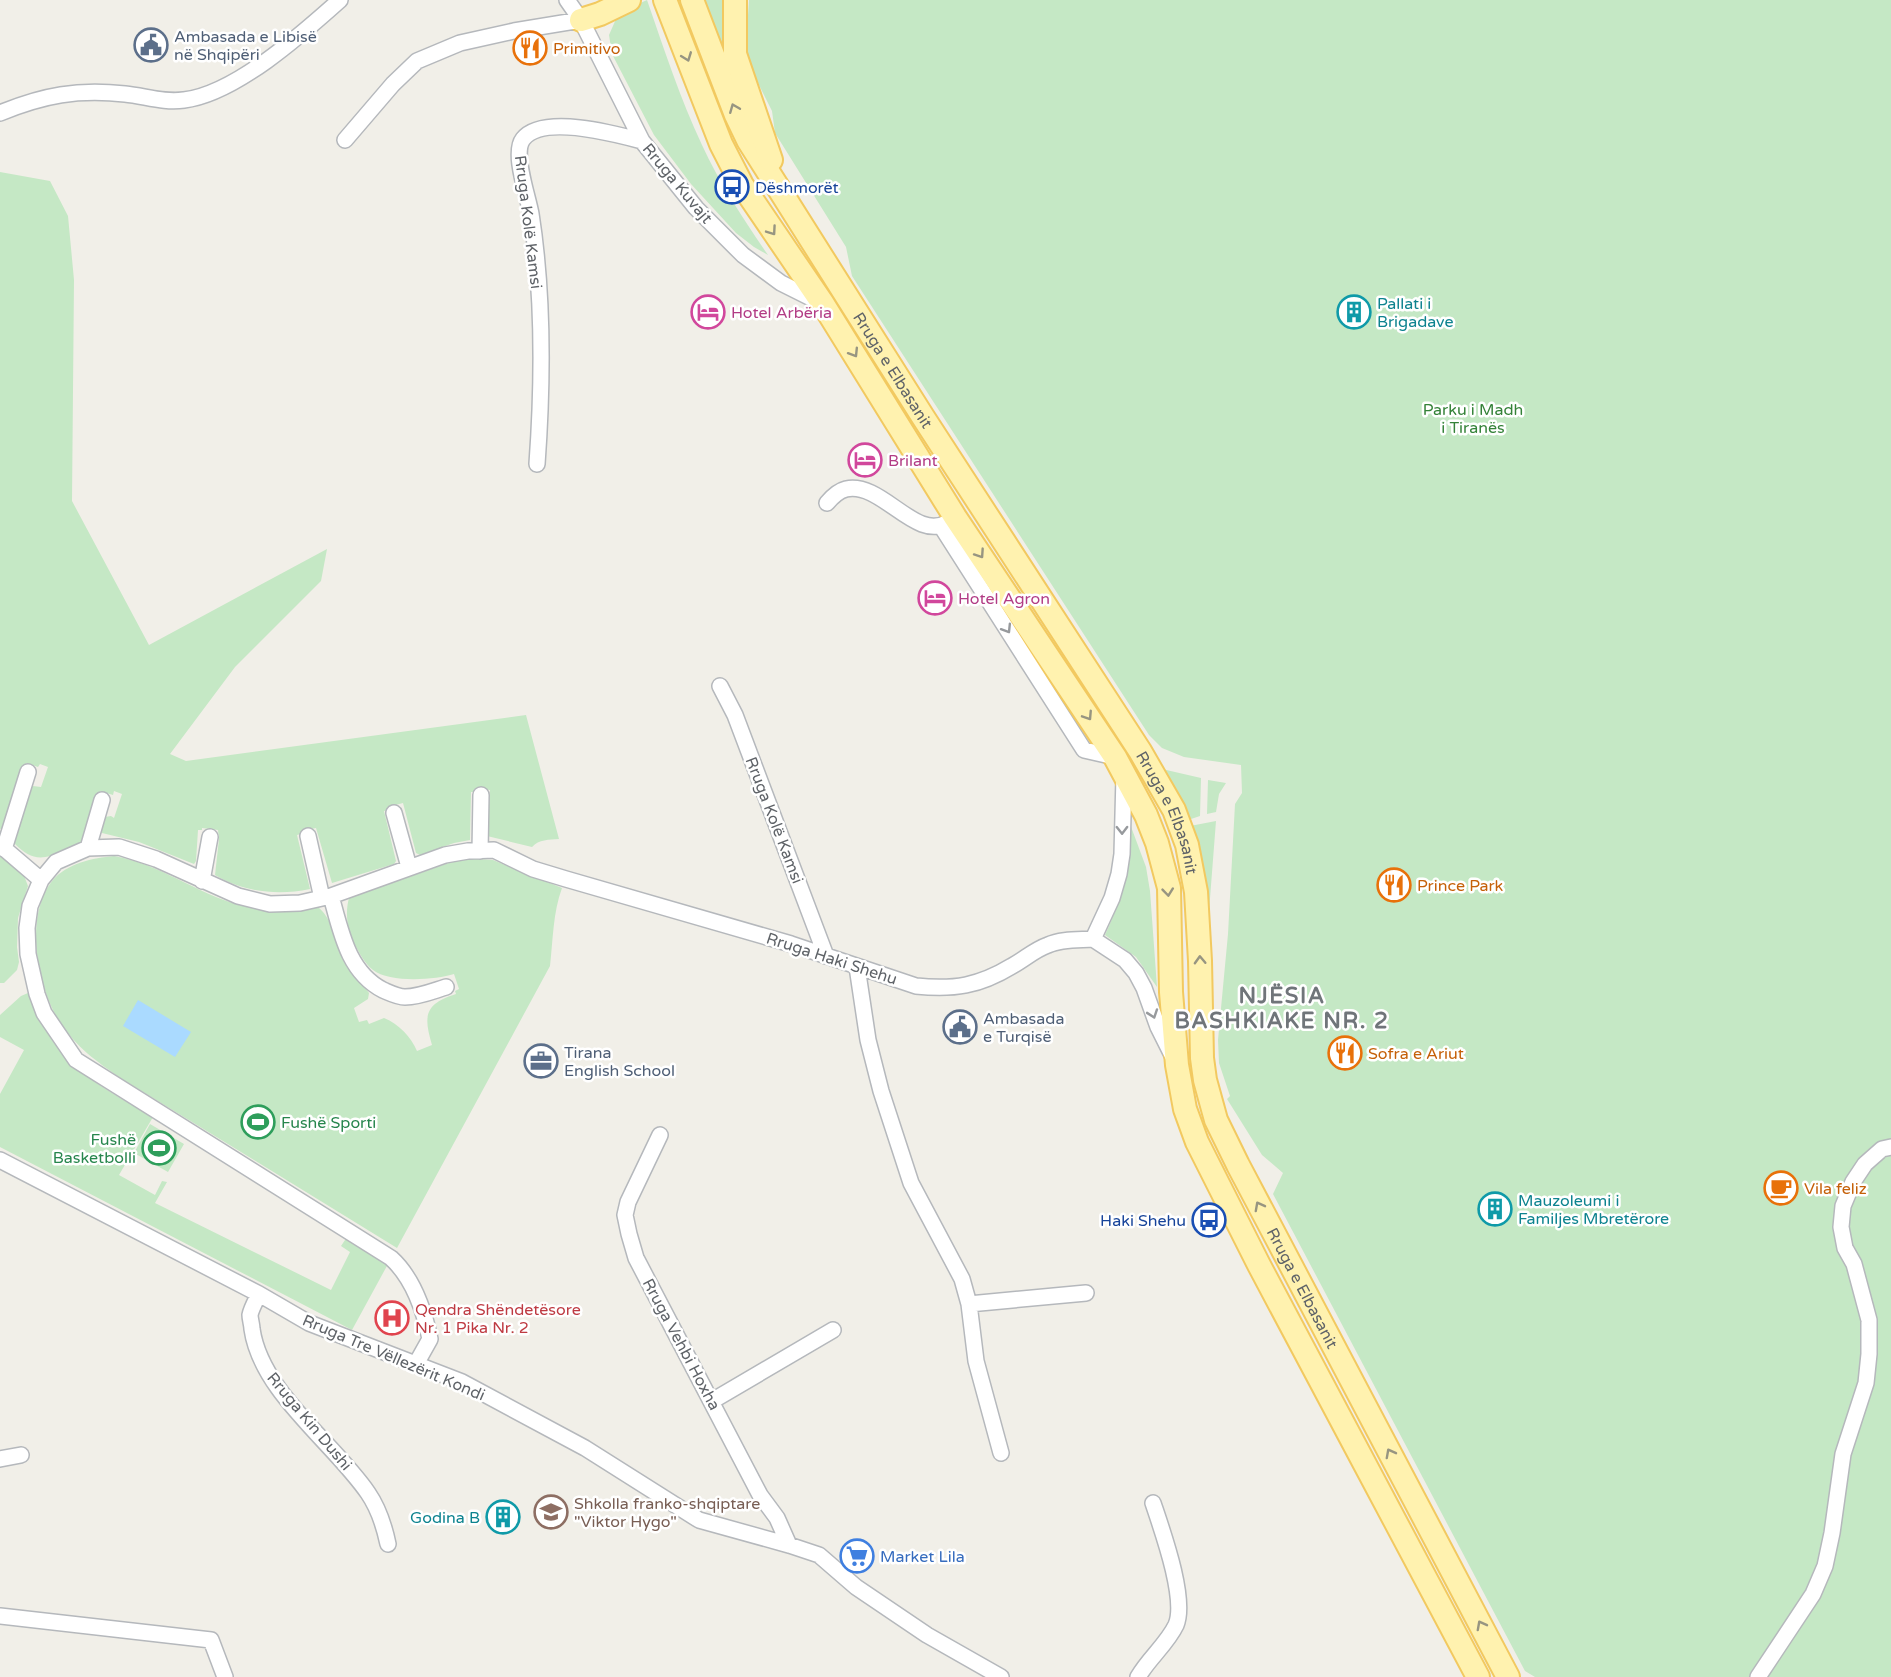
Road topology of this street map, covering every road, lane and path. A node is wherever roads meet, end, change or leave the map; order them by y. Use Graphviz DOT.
graph roads {
  1 [pos="340,0"];
  2 [pos="567,0"];
  3 [pos="629,0"];
  4 [pos="692,0"];
  5 [pos="735,0"];
  6 [pos="665,1"];
  7 [pos="580,20"];
  8 [pos="0,113"];
  9 [pos="345,141"];
  10 [pos="642,141"];
  11 [pos="783,195"];
  12 [pos="823,304"];
  13 [pos="537,464"];
  14 [pos="827,502"];
  15 [pos="948,521"];
  16 [pos="720,686"];
  17 [pos="1119,764"];
  18 [pos="28,772"];
  19 [pos="481,795"];
  20 [pos="102,800"];
  21 [pos="394,813"];
  22 [pos="308,836"];
  23 [pos="210,837"];
  24 [pos="2,847"];
  25 [pos="88,848"];
  26 [pos="480,850"];
  27 [pos="409,867"];
  28 [pos="41,880"];
  29 [pos="202,881"];
  30 [pos="326,897"];
  31 [pos="1093,939"];
  32 [pos="826,956"];
  33 [pos="857,967"];
  34 [pos="446,987"];
  35 [pos="1177,1065"];
  36 [pos="660,1135"];
  37 [pos="1891,1147"];
  38 [pos="0,1160"];
  39 [pos="1086,1293"];
  40 [pos="259,1294"];
  41 [pos="969,1304"];
  42 [pos="833,1330"];
  43 [pos="416,1364"];
  44 [pos="712,1401"];
  45 [pos="1001,1454"];
  46 [pos="21,1455"];
  47 [pos="0,1459"];
  48 [pos="1153,1503"];
  49 [pos="388,1544"];
  50 [pos="789,1545"];
  51 [pos="0,1616"];
  52 [pos="1457,1638"];
  53 [pos="225,1677"];
  54 [pos="1001,1677"];
  55 [pos="1138,1677"];
  56 [pos="1465,1677"];
  57 [pos="1478,1677"];
  58 [pos="1508,1677"];
  59 [pos="1758,1677"];
  1 -- 8 [label="street"];
  2 -- 7 [label="street, Rruga Kuvajt"];
  3 -- 7 [label="main road"];
  11 -- 4 [label="main road, Rruga e Elbasanit, one-way"];
  5 -- 11 [label="main road"];
  6 -- 12 [label="main road, Rruga e Elbasanit, one-way"];
  7 -- 9 [label="street"];
  7 -- 10 [label="street, Rruga Kuvajt"];
  10 -- 12 [label="street, Rruga Kuvajt"];
  10 -- 13 [label="street, Rruga Kolë Kamsi"];
  58 -- 11 [label="main road, Rruga e Elbasanit, one-way"];
  12 -- 15 [label="main road, Rruga e Elbasanit, one-way"];
  14 -- 15 [label="street"];
  15 -- 17 [label="main road, Rruga e Elbasanit, one-way"];
  16 -- 32 [label="street, Rruga Kolë Kamsi"];
  17 -- 31 [label="street, one-way"];
  17 -- 35 [label="main road, Rruga e Elbasanit, one-way"];
  18 -- 24 [label="street"];
  19 -- 26 [label="street"];
  20 -- 25 [label="street"];
  21 -- 27 [label="street"];
  22 -- 30 [label="street"];
  23 -- 29 [label="street"];
  24 -- 28 [label="street"];
  25 -- 28 [label="street"];
  25 -- 29 [label="street"];
  26 -- 27 [label="street"];
  26 -- 32 [label="street, Rruga Haki Shehu"];
  27 -- 30 [label="street"];
  28 -- 43 [label="street"];
  29 -- 30 [label="street"];
  30 -- 34 [label="street"];
  31 -- 33 [label="street, Rruga Haki Shehu"];
  31 -- 35 [label="street, one-way"];
  32 -- 33 [label="street, Rruga Haki Shehu"];
  33 -- 41 [label="street"];
  35 -- 52 [label="main road, Rruga e Elbasanit"];
  36 -- 44 [label="street, Rruga Vehbi Hoxha"];
  37 -- 59 [label="street"];
  38 -- 40 [label="street, Rruga Tre Vëllezërit Kondi"];
  39 -- 41 [label="street"];
  40 -- 43 [label="street, Rruga Tre Vëllezërit Kondi"];
  40 -- 49 [label="street, Rruga Kin Dushi"];
  41 -- 45 [label="street"];
  42 -- 44 [label="street"];
  43 -- 50 [label="street, Rruga Tre Vëllezërit Kondi"];
  44 -- 50 [label="street, Rruga Vehbi Hoxha"];
  46 -- 47 [label="street"];
  48 -- 55 [label="street"];
  50 -- 54 [label="street, Rruga Tre Vëllezërit Kondi"];
  51 -- 53 [label="street"];
  52 -- 56 [label="main road"];
  52 -- 57 [label="main road, Rruga e Elbasanit"];
}
